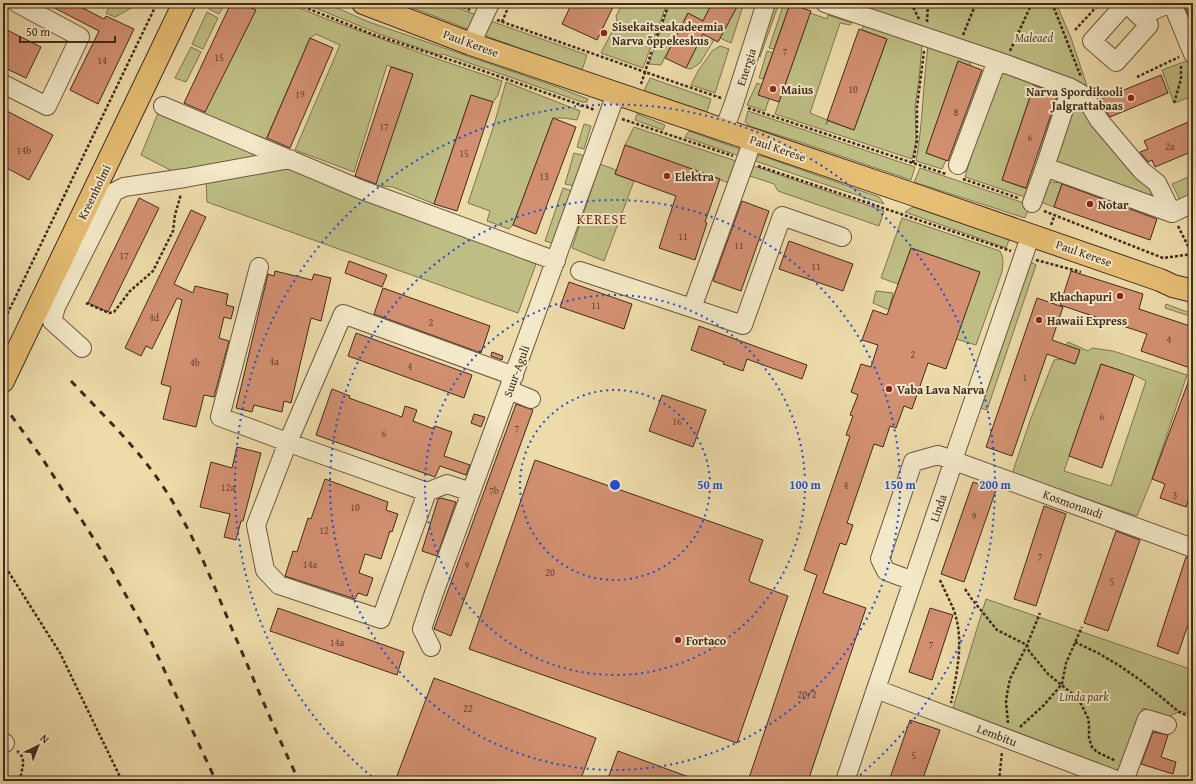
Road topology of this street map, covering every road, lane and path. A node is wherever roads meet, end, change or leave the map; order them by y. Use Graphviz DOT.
graph roads {
  1 [pos="17,3"];
  2 [pos="157,3"];
  3 [pos="171,3"];
  4 [pos="184,3"];
  5 [pos="363,3"];
  6 [pos="454,3"];
  7 [pos="510,3"];
  8 [pos="669,3"];
  9 [pos="766,3"];
  10 [pos="825,3"];
  11 [pos="928,3"];
  12 [pos="976,3"];
  13 [pos="1032,3"];
  14 [pos="1052,3"];
  15 [pos="1100,3"];
  16 [pos="1171,3"];
  17 [pos="487,9"];
  18 [pos="1143,19"];
  19 [pos="502,22"];
  20 [pos="1075,30"];
  21 [pos="926,37"];
  22 [pos="471,44"];
  23 [pos="958,48"];
  24 [pos="1193,54"];
  25 [pos="1000,62"];
  26 [pos="645,72"];
  27 [pos="1137,77"];
  28 [pos="3,84"];
  29 [pos="1071,88"];
  30 [pos="626,97"];
  31 [pos="1089,102"];
  32 [pos="734,103"];
  33 [pos="1174,103"];
  34 [pos="163,106"];
  35 [pos="724,130"];
  36 [pos="753,140"];
  37 [pos="104,142"];
  38 [pos="290,159"];
  39 [pos="913,163"];
  40 [pos="1045,167"];
  41 [pos="956,173"];
  42 [pos="185,178"];
  43 [pos="1032,203"];
  44 [pos="1193,203"];
  45 [pos="1172,213"];
  46 [pos="1031,234"];
  47 [pos="842,237"];
  48 [pos="556,261"];
  49 [pos="1193,261"];
  50 [pos="259,267"];
  51 [pos="580,271"];
  52 [pos="1160,280"];
  53 [pos="1193,291"];
  54 [pos="86,303"];
  55 [pos="692,308"];
  56 [pos="3,323"];
  57 [pos="82,348"];
  58 [pos="3,351"];
  59 [pos="3,381"];
  60 [pos="511,383"];
  61 [pos="531,400"];
  62 [pos="288,442"];
  63 [pos="953,460"];
  64 [pos="427,492"];
  65 [pos="472,492"];
  66 [pos="1193,548"];
  67 [pos="3,563"];
  68 [pos="913,580"];
  69 [pos="940,580"];
  70 [pos="965,589"];
  71 [pos="1040,613"];
  72 [pos="1082,627"];
  73 [pos="1075,642"];
  74 [pos="1027,645"];
  75 [pos="431,647"];
  76 [pos="1062,684"];
  77 [pos="876,689"];
  78 [pos="950,717"];
  79 [pos="1193,718"];
  80 [pos="1167,725"];
  81 [pos="1007,736"];
  82 [pos="4,742"];
  83 [pos="1124,776"];
  84 [pos="20,781"];
  85 [pos="122,781"];
  86 [pos="845,781"];
  87 [pos="999,781"];
  1 -- 28 [label="street"];
  2 -- 37 [label="path"];
  3 -- 37 [label="main road, Kreenholmi"];
  4 -- 37 [label="main road, Kreenholmi"];
  5 -- 22 [label="main road, Paul Kerese"];
  6 -- 17 [label="path"];
  7 -- 19 [label="path"];
  8 -- 26 [label="path"];
  9 -- 32 [label="street, Energia"];
  10 -- 21 [label="street"];
  11 -- 21 [label="path"];
  12 -- 23 [label="path"];
  13 -- 25 [label="path"];
  14 -- 31 [label="path"];
  15 -- 20 [label="path"];
  16 -- 18 [label="street"];
  16 -- 24 [label="street"];
  17 -- 19 [label="path"];
  17 -- 22 [label="street"];
  19 -- 26 [label="path"];
  21 -- 23 [label="street"];
  21 -- 39 [label="path"];
  22 -- 30 [label="main road, Paul Kerese"];
  23 -- 25 [label="street"];
  25 -- 29 [label="street"];
  25 -- 41 [label="street"];
  26 -- 30 [label="path"];
  26 -- 32 [label="path"];
  27 -- 33 [label="path"];
  29 -- 31 [label="street"];
  29 -- 40 [label="street"];
  30 -- 35 [label="main road, Paul Kerese"];
  30 -- 48 [label="street, Suur-Aguli"];
  31 -- 45 [label="street"];
  32 -- 35 [label="street, Energia"];
  32 -- 39 [label="path"];
  34 -- 38 [label="street"];
  35 -- 36 [label="main road, Paul Kerese"];
  36 -- 46 [label="main road, Paul Kerese"];
  36 -- 55 [label="street"];
  37 -- 56 [label="path"];
  37 -- 58 [label="main road, Kreenholmi"];
  37 -- 59 [label="main road, Kreenholmi"];
  38 -- 42 [label="street"];
  38 -- 48 [label="street"];
  39 -- 41 [label="path"];
  40 -- 43 [label="street"];
  40 -- 45 [label="street"];
  41 -- 43 [label="path"];
  42 -- 54 [label="path"];
  42 -- 57 [label="street"];
  43 -- 49 [label="path"];
  44 -- 45 [label="street"];
  45 -- 49 [label="path"];
  46 -- 52 [label="main road, Paul Kerese"];
  46 -- 63 [label="street, Linda"];
  47 -- 55 [label="street"];
  48 -- 60 [label="street, Suur-Aguli"];
  49 -- 52 [label="main road"];
  50 -- 62 [label="street"];
  51 -- 55 [label="street"];
  52 -- 53 [label="main road, Paul Kerese"];
  60 -- 61 [label="street"];
  60 -- 62 [label="street"];
  60 -- 65 [label="street, Suur-Aguli"];
  62 -- 64 [label="street"];
  62 -- 64 [label="street"];
  63 -- 66 [label="street, Kosmonaudi"];
  63 -- 68 [label="street, Linda"];
  63 -- 68 [label="street, Kosmonaudi"];
  64 -- 65 [label="street"];
  65 -- 75 [label="street, Suur-Aguli"];
  67 -- 85 [label="path"];
  68 -- 77 [label="street, Linda"];
  69 -- 78 [label="path"];
  70 -- 74 [label="path"];
  71 -- 74 [label="path"];
  72 -- 73 [label="path"];
  73 -- 76 [label="path"];
  73 -- 79 [label="path"];
  74 -- 76 [label="path"];
  74 -- 81 [label="path"];
  76 -- 81 [label="path"];
  76 -- 83 [label="path"];
  77 -- 78 [label="street, Lembitu"];
  77 -- 86 [label="street, Linda"];
  78 -- 81 [label="street, Lembitu"];
  80 -- 83 [label="street"];
  81 -- 83 [label="street, Lembitu"];
  81 -- 87 [label="path"];
  82 -- 84 [label="path"];
}
